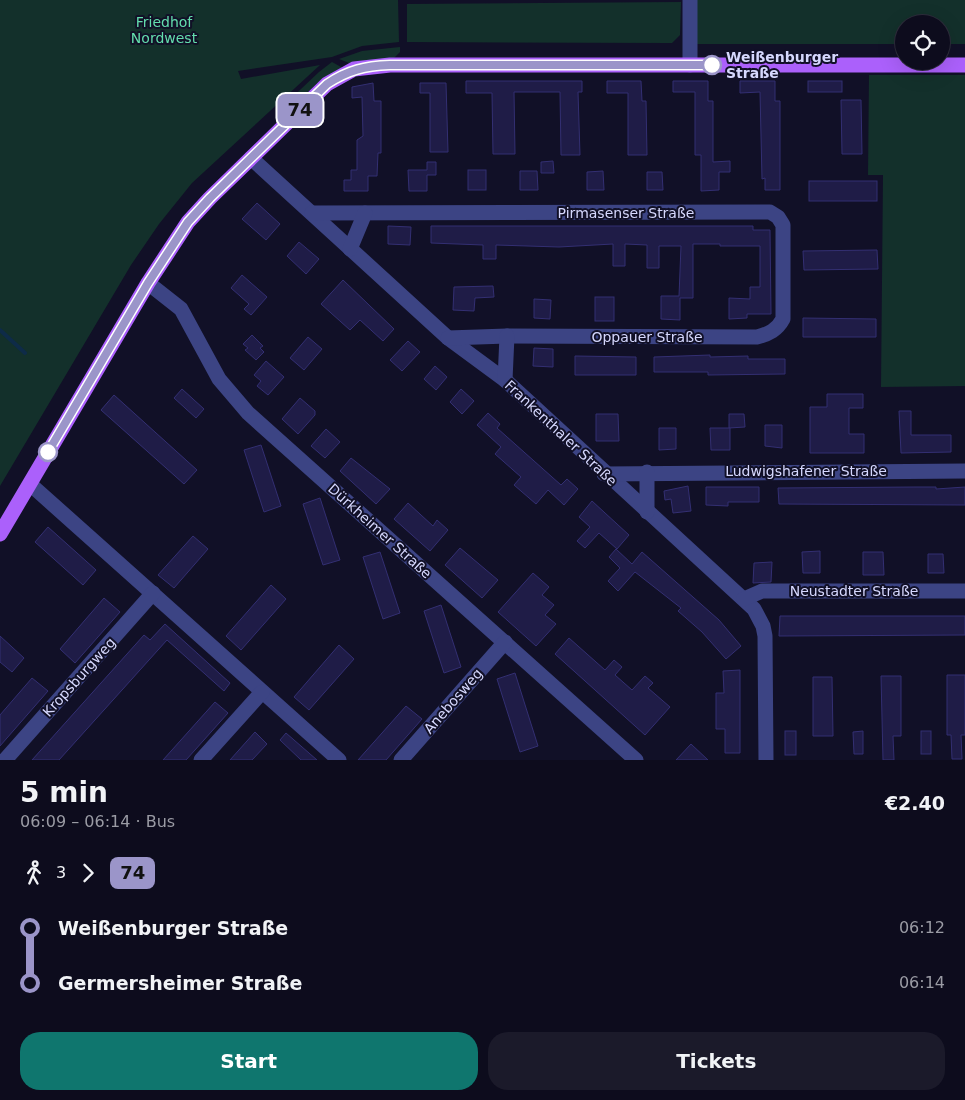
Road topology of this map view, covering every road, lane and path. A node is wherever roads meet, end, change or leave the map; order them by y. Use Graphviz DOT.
graph roads {
  1 [pos="690,0"];
  2 [pos="690,65"];
  3 [pos="965,65"];
  4 [pos="251,158"];
  5 [pos="312,213"];
  6 [pos="365,213"];
  7 [pos="350,249"];
  8 [pos="148,283"];
  9 [pos="781,322"];
  10 [pos="507,336"];
  11 [pos="448,338"];
  12 [pos="505,380"];
  13 [pos="965,471"];
  14 [pos="647,472"];
  15 [pos="604,474"];
  16 [pos="30,484"];
  17 [pos="647,512"];
  18 [pos="0,534"];
  19 [pos="965,591"];
  20 [pos="153,593"];
  21 [pos="744,599"];
  22 [pos="505,642"];
  23 [pos="262,692"];
  24 [pos="5,760"];
  25 [pos="201,760"];
  26 [pos="339,760"];
  27 [pos="401,760"];
  28 [pos="636,760"];
  29 [pos="766,760"];
  1 -- 2 [label="street"];
  2 -- 3 [label="main road"];
  2 -- 4 [label="main road"];
  4 -- 5 [label="street, Frankenthaler Straße"];
  4 -- 8 [label="main road"];
  5 -- 6 [label="street, Pirmasenser Straße"];
  5 -- 7 [label="street, Frankenthaler Straße"];
  6 -- 7 [label="street"];
  6 -- 9 [label="street, Pirmasenser Straße"];
  7 -- 11 [label="street, Frankenthaler Straße"];
  8 -- 16 [label="main road"];
  8 -- 22 [label="street, Dürkheimer Straße"];
  9 -- 10 [label="street, Oppauer Straße"];
  10 -- 11 [label="street, Oppauer Straße"];
  10 -- 12 [label="street"];
  11 -- 12 [label="street, Frankenthaler Straße"];
  12 -- 15 [label="street, Frankenthaler Straße"];
  13 -- 14 [label="street, Ludwigshafener Straße"];
  14 -- 15 [label="street, Ludwigshafener Straße"];
  14 -- 17 [label="street"];
  15 -- 17 [label="street, Frankenthaler Straße"];
  16 -- 18 [label="main road"];
  16 -- 20 [label="street"];
  17 -- 21 [label="street, Frankenthaler Straße"];
  19 -- 21 [label="street, Neustadter Straße"];
  20 -- 23 [label="street"];
  20 -- 24 [label="street, Kropsburgweg"];
  21 -- 29 [label="street, Frankenthaler Straße"];
  22 -- 27 [label="street, Anebosweg"];
  22 -- 28 [label="street, Dürkheimer Straße"];
  23 -- 25 [label="street"];
  23 -- 26 [label="street"];
}
